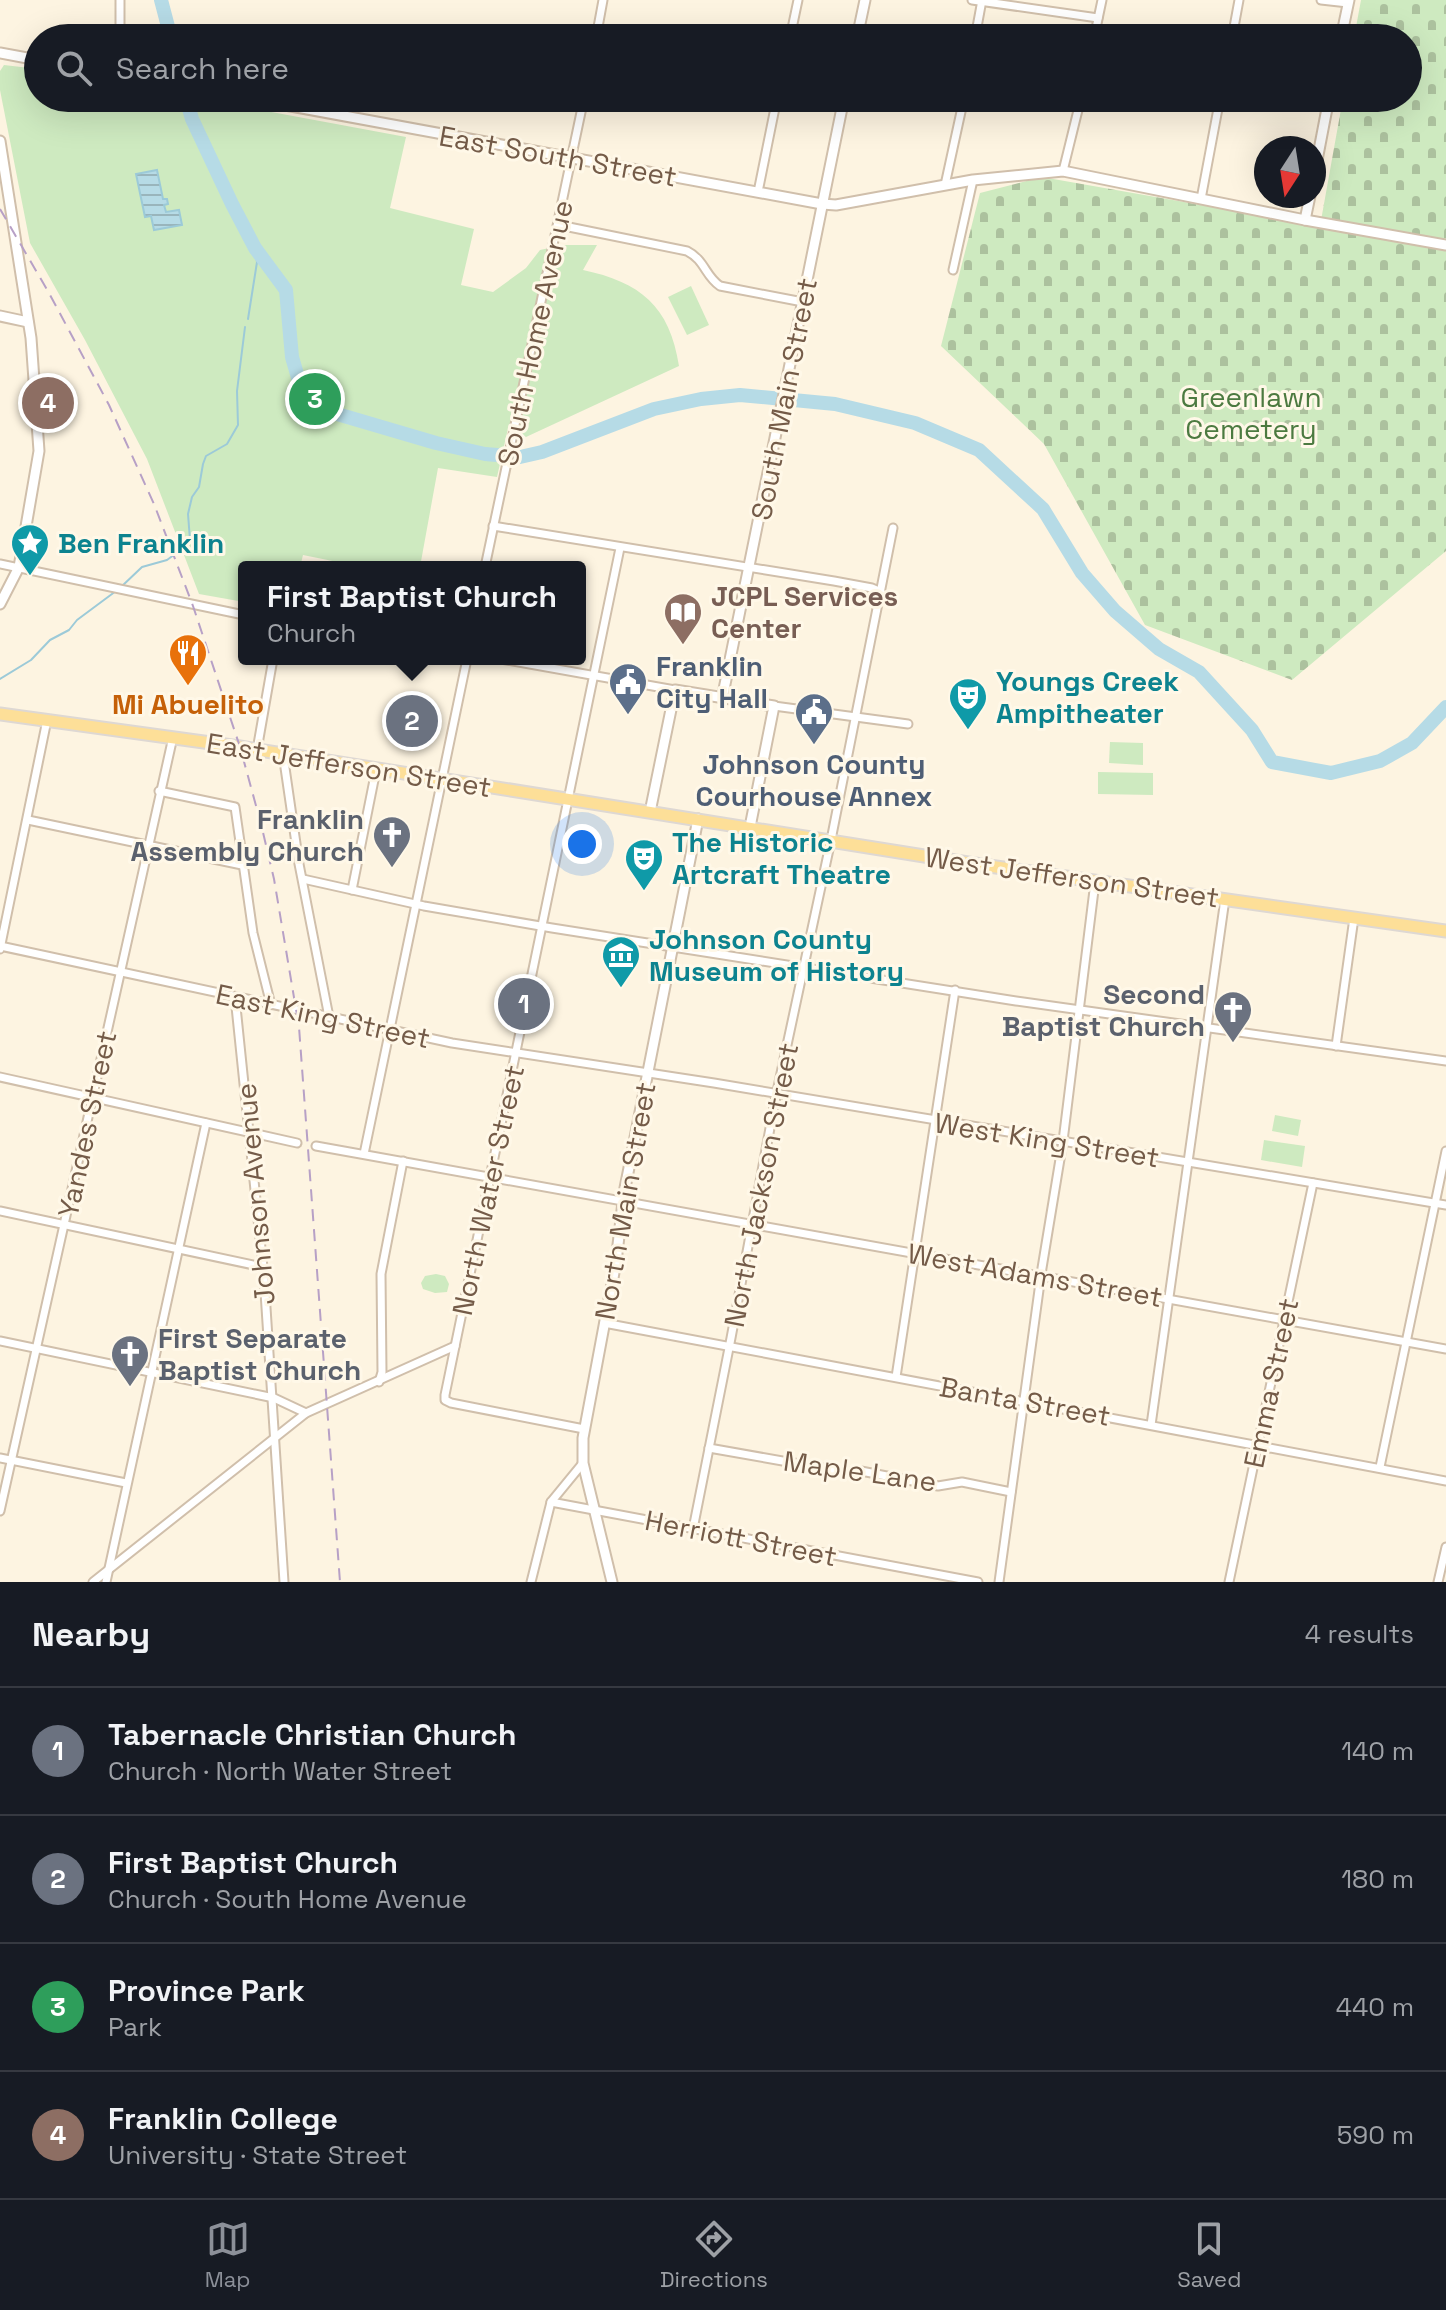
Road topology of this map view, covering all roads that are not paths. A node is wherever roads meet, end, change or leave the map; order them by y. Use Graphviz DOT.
graph roads {
  1 [pos="120,0"];
  2 [pos="603,0"];
  3 [pos="798,0"];
  4 [pos="865,0"];
  5 [pos="972,0"];
  6 [pos="1102,0"];
  7 [pos="1239,0"];
  8 [pos="1321,0"];
  9 [pos="982,1"];
  10 [pos="1348,2"];
  11 [pos="1098,18"];
  12 [pos="120,24"];
  13 [pos="599,24"];
  14 [pos="793,24"];
  15 [pos="860,24"];
  16 [pos="978,24"];
  17 [pos="1097,24"];
  18 [pos="1235,24"];
  19 [pos="1344,24"];
  20 [pos="0,53"];
  21 [pos="24,57"];
  22 [pos="322,112"];
  23 [pos="581,112"];
  24 [pos="774,112"];
  25 [pos="841,112"];
  26 [pos="961,112"];
  27 [pos="1078,112"];
  28 [pos="1217,112"];
  29 [pos="1326,112"];
  30 [pos="1322,136"];
  31 [pos="0,141"];
  32 [pos="572,159"];
  33 [pos="1063,171"];
  34 [pos="973,180"];
  35 [pos="945,185"];
  36 [pos="758,192"];
  37 [pos="1201,199"];
  38 [pos="822,204"];
  39 [pos="1308,208"];
  40 [pos="1305,220"];
  41 [pos="559,225"];
  42 [pos="1446,245"];
  43 [pos="953,270"];
  44 [pos="803,302"];
  45 [pos="0,316"];
  46 [pos="28,322"];
  47 [pos="493,526"];
  48 [pos="893,528"];
  49 [pos="620,548"];
  50 [pos="486,561"];
  51 [pos="0,564"];
  52 [pos="19,567"];
  53 [pos="750,568"];
  54 [pos="881,592"];
  55 [pos="0,604"];
  56 [pos="238,614"];
  57 [pos="272,665"];
  58 [pos="466,665"];
  59 [pos="536,665"];
  60 [pos="594,675"];
  61 [pos="675,690"];
  62 [pos="722,699"];
  63 [pos="774,706"];
  64 [pos="0,714"];
  65 [pos="855,716"];
  66 [pos="47,720"];
  67 [pos="908,724"];
  68 [pos="173,737"];
  69 [pos="257,750"];
  70 [pos="283,754"];
  71 [pos="376,770"];
  72 [pos="441,780"];
  73 [pos="159,791"];
  74 [pos="569,800"];
  75 [pos="650,812"];
  76 [pos="698,819"];
  77 [pos="28,820"];
  78 [pos="750,827"];
  79 [pos="831,840"];
  80 [pos="147,845"];
  81 [pos="242,865"];
  82 [pos="303,879"];
  83 [pos="1095,882"];
  84 [pos="352,890"];
  85 [pos="1225,899"];
  86 [pos="415,904"];
  87 [pos="1354,918"];
  88 [pos="542,927"];
  89 [pos="1446,931"];
  90 [pos="0,947"];
  91 [pos="673,947"];
  92 [pos="803,967"];
  93 [pos="120,972"];
  94 [pos="955,990"];
  95 [pos="235,997"];
  96 [pos="271,1005"];
  97 [pos="1080,1009"];
  98 [pos="329,1017"];
  99 [pos="1208,1027"];
  100 [pos="389,1030"];
  101 [pos="1336,1046"];
  102 [pos="516,1054"];
  103 [pos="1446,1061"];
  104 [pos="648,1073"];
  105 [pos="0,1077"];
  106 [pos="777,1094"];
  107 [pos="93,1098"];
  108 [pos="935,1121"];
  109 [pos="206,1123"];
  110 [pos="250,1133"];
  111 [pos="1063,1141"];
  112 [pos="297,1143"];
  113 [pos="316,1146"];
  114 [pos="1446,1151"];
  115 [pos="364,1154"];
  116 [pos="403,1161"];
  117 [pos="1190,1163"];
  118 [pos="490,1177"];
  119 [pos="1313,1183"];
  120 [pos="623,1201"];
  121 [pos="1436,1203"];
  122 [pos="1446,1205"];
  123 [pos="0,1211"];
  124 [pos="65,1224"];
  125 [pos="751,1224"];
  126 [pos="179,1249"];
  127 [pos="915,1253"];
  128 [pos="263,1267"];
  129 [pos="1041,1276"];
  130 [pos="1169,1299"];
  131 [pos="1285,1320"];
  132 [pos="604,1323"];
  133 [pos="0,1341"];
  134 [pos="1406,1342"];
  135 [pos="455,1346"];
  136 [pos="730,1346"];
  137 [pos="36,1348"];
  138 [pos="1446,1349"];
  139 [pos="152,1373"];
  140 [pos="896,1377"];
  141 [pos="379,1382"];
  142 [pos="274,1398"];
  143 [pos="1025,1401"];
  144 [pos="306,1413"];
  145 [pos="1151,1425"];
  146 [pos="584,1429"];
  147 [pos="276,1439"];
  148 [pos="1259,1444"];
  149 [pos="709,1448"];
  150 [pos="0,1458"];
  151 [pos="11,1460"];
  152 [pos="583,1463"];
  153 [pos="1380,1467"];
  154 [pos="1446,1481"];
  155 [pos="126,1483"];
  156 [pos="1011,1492"];
  157 [pos="551,1502"];
  158 [pos="0,1511"];
  159 [pos="594,1511"];
  160 [pos="693,1529"];
  161 [pos="1446,1547"];
  162 [pos="109,1570"];
  163 [pos="93,1582"];
  164 [pos="106,1582"];
  165 [pos="284,1582"];
  166 [pos="531,1582"];
  167 [pos="612,1582"];
  168 [pos="978,1582"];
  169 [pos="999,1582"];
  170 [pos="1229,1582"];
  171 [pos="1438,1582"];
  1 -- 12 [label="street"];
  2 -- 13 [label="street"];
  3 -- 14 [label="street"];
  4 -- 15 [label="street"];
  5 -- 9 [label="street"];
  6 -- 11 [label="street"];
  7 -- 18 [label="street"];
  8 -- 10 [label="street"];
  9 -- 11 [label="street"];
  9 -- 16 [label="street"];
  10 -- 19 [label="street"];
  11 -- 17 [label="street"];
  20 -- 21 [label="street"];
  22 -- 32 [label="street, East South Street"];
  23 -- 32 [label="street, South Home Avenue"];
  24 -- 36 [label="street"];
  25 -- 38 [label="street, South Main Street"];
  26 -- 35 [label="street"];
  27 -- 33 [label="street"];
  28 -- 37 [label="street"];
  29 -- 30 [label="street"];
  31 -- 46 [label="street"];
  32 -- 36 [label="street, East South Street"];
  32 -- 41 [label="street, South Home Avenue"];
  33 -- 34 [label="street, East South Street"];
  33 -- 37 [label="street, East South Street"];
  34 -- 35 [label="street, East South Street"];
  34 -- 43 [label="street"];
  35 -- 38 [label="street, East South Street"];
  36 -- 38 [label="street, East South Street"];
  37 -- 40 [label="street, East South Street"];
  38 -- 44 [label="street, South Main Street"];
  39 -- 40 [label="street"];
  40 -- 42 [label="street, East South Street"];
  41 -- 44 [label="street"];
  41 -- 47 [label="street, South Home Avenue"];
  44 -- 53 [label="street, South Main Street"];
  45 -- 46 [label="street"];
  46 -- 52 [label="street"];
  47 -- 49 [label="street"];
  47 -- 50 [label="street, South Home Avenue"];
  48 -- 54 [label="street, North Jackson Street"];
  49 -- 53 [label="street"];
  49 -- 60 [label="street, North Water Street"];
  51 -- 52 [label="street"];
  52 -- 55 [label="street"];
  52 -- 56 [label="street"];
  53 -- 54 [label="street"];
  53 -- 62 [label="street, South Main Street"];
  54 -- 65 [label="street, North Jackson Street"];
  57 -- 69 [label="street"];
  58 -- 72 [label="street"];
  59 -- 60 [label="street"];
  60 -- 61 [label="street"];
  60 -- 74 [label="street, North Water Street"];
  61 -- 62 [label="street"];
  61 -- 75 [label="street"];
  62 -- 63 [label="street"];
  63 -- 65 [label="street"];
  63 -- 78 [label="street"];
  64 -- 66 [label="main road, East Jefferson Street"];
  65 -- 67 [label="street"];
  65 -- 79 [label="street, North Jackson Street"];
  66 -- 68 [label="main road, East Jefferson Street"];
  66 -- 77 [label="street"];
  68 -- 69 [label="main road, East Jefferson Street"];
  68 -- 73 [label="street, Yandes Street"];
  69 -- 70 [label="main road, East Jefferson Street"];
  70 -- 71 [label="main road, East Jefferson Street"];
  70 -- 82 [label="street"];
  71 -- 72 [label="main road, East Jefferson Street"];
  71 -- 84 [label="street"];
  72 -- 74 [label="main road, East Jefferson Street"];
  72 -- 86 [label="street"];
  73 -- 80 [label="street, Yandes Street"];
  73 -- 81 [label="street"];
  74 -- 75 [label="main road, East Jefferson Street"];
  74 -- 88 [label="street, North Water Street"];
  75 -- 76 [label="main road, East Jefferson Street"];
  76 -- 78 [label="main road, West Jefferson Street"];
  76 -- 91 [label="street, North Main Street"];
  77 -- 80 [label="street"];
  77 -- 90 [label="street"];
  78 -- 79 [label="main road, West Jefferson Street"];
  79 -- 83 [label="main road, West Jefferson Street"];
  79 -- 92 [label="street, North Jackson Street"];
  80 -- 81 [label="street"];
  80 -- 93 [label="street, Yandes Street"];
  81 -- 96 [label="street"];
  82 -- 84 [label="street"];
  82 -- 98 [label="street"];
  83 -- 85 [label="main road, West Jefferson Street"];
  83 -- 97 [label="street"];
  84 -- 86 [label="street"];
  85 -- 87 [label="main road, West Jefferson Street"];
  85 -- 99 [label="street"];
  86 -- 88 [label="street"];
  86 -- 100 [label="street"];
  87 -- 89 [label="main road, West Jefferson Street"];
  87 -- 101 [label="street"];
  88 -- 91 [label="street"];
  88 -- 102 [label="street, North Water Street"];
  90 -- 93 [label="street, East King Street"];
  91 -- 92 [label="street"];
  91 -- 104 [label="street, North Main Street"];
  92 -- 94 [label="street"];
  92 -- 106 [label="street, North Jackson Street"];
  93 -- 95 [label="street, East King Street"];
  93 -- 107 [label="street, Yandes Street"];
  94 -- 97 [label="street"];
  94 -- 108 [label="street"];
  95 -- 96 [label="street, East King Street"];
  95 -- 110 [label="street, Johnson Avenue"];
  96 -- 98 [label="street, East King Street"];
  97 -- 99 [label="street"];
  97 -- 111 [label="street"];
  98 -- 100 [label="street, East King Street"];
  99 -- 101 [label="street"];
  99 -- 117 [label="street"];
  100 -- 102 [label="street, East King Street"];
  100 -- 115 [label="street"];
  101 -- 103 [label="street"];
  102 -- 104 [label="street, East King Street"];
  102 -- 118 [label="street, North Water Street"];
  104 -- 106 [label="street, West King Street"];
  104 -- 120 [label="street, North Main Street"];
  105 -- 107 [label="street"];
  106 -- 108 [label="street, West King Street"];
  106 -- 125 [label="street, North Jackson Street"];
  107 -- 109 [label="street"];
  107 -- 124 [label="street, Yandes Street"];
  108 -- 111 [label="street, West King Street"];
  108 -- 127 [label="street"];
  109 -- 110 [label="street"];
  109 -- 126 [label="street"];
  110 -- 112 [label="street"];
  110 -- 128 [label="street, Johnson Avenue"];
  111 -- 117 [label="street, West King Street"];
  111 -- 129 [label="street"];
  113 -- 115 [label="street, West Adams Street"];
  114 -- 121 [label="street"];
  115 -- 116 [label="street, West Adams Street"];
  116 -- 118 [label="street, West Adams Street"];
  116 -- 141 [label="street"];
  117 -- 119 [label="street, West King Street"];
  117 -- 130 [label="street"];
  118 -- 120 [label="street, West Adams Street"];
  118 -- 135 [label="street, North Water Street"];
  119 -- 121 [label="street, West King Street"];
  119 -- 131 [label="street, Emma Street"];
  120 -- 125 [label="street, West Adams Street"];
  120 -- 132 [label="street, North Main Street"];
  121 -- 122 [label="street, West King Street"];
  121 -- 134 [label="street"];
  123 -- 124 [label="street"];
  124 -- 126 [label="street"];
  124 -- 137 [label="street, Yandes Street"];
  125 -- 127 [label="street, West Adams Street"];
  125 -- 136 [label="street, North Jackson Street"];
  126 -- 128 [label="street"];
  126 -- 139 [label="street"];
  127 -- 129 [label="street, West Adams Street"];
  127 -- 140 [label="street"];
  128 -- 142 [label="street, Johnson Avenue"];
  129 -- 130 [label="street, West Adams Street"];
  129 -- 143 [label="street"];
  130 -- 131 [label="street, West Adams Street"];
  130 -- 145 [label="street"];
  131 -- 134 [label="street, West Adams Street"];
  131 -- 148 [label="street, Emma Street"];
  132 -- 136 [label="street, Banta Street"];
  132 -- 146 [label="street, North Main Street"];
  133 -- 137 [label="street"];
  134 -- 138 [label="street, West Adams Street"];
  134 -- 153 [label="street"];
  135 -- 141 [label="street"];
  135 -- 146 [label="street, North Water Street"];
  136 -- 140 [label="street, Banta Street"];
  136 -- 149 [label="street, North Jackson Street"];
  137 -- 139 [label="street"];
  137 -- 151 [label="street, Yandes Street"];
  139 -- 142 [label="street"];
  139 -- 155 [label="street"];
  140 -- 143 [label="street, Banta Street"];
  141 -- 144 [label="street"];
  142 -- 144 [label="street"];
  142 -- 147 [label="street, Johnson Avenue"];
  143 -- 145 [label="street, Banta Street"];
  143 -- 156 [label="street"];
  144 -- 147 [label="street"];
  145 -- 148 [label="street, Banta Street"];
  146 -- 152 [label="street, North Main Street"];
  147 -- 162 [label="street"];
  147 -- 165 [label="street, Johnson Avenue"];
  148 -- 153 [label="street, Banta Street"];
  148 -- 170 [label="street, Emma Street"];
  149 -- 156 [label="street, Maple Lane"];
  149 -- 160 [label="street, North Jackson Street"];
  150 -- 151 [label="street"];
  151 -- 155 [label="street"];
  151 -- 158 [label="street, Yandes Street"];
  152 -- 157 [label="street"];
  152 -- 159 [label="street, North Main Street"];
  153 -- 154 [label="street, Banta Street"];
  155 -- 162 [label="street"];
  156 -- 169 [label="street"];
  157 -- 159 [label="street, Herriott Street"];
  157 -- 166 [label="street"];
  159 -- 160 [label="street, Herriott Street"];
  159 -- 167 [label="street, North Main Street"];
  160 -- 168 [label="street, Herriott Street"];
  161 -- 171 [label="street"];
  162 -- 163 [label="street"];
  162 -- 164 [label="street"];
}
